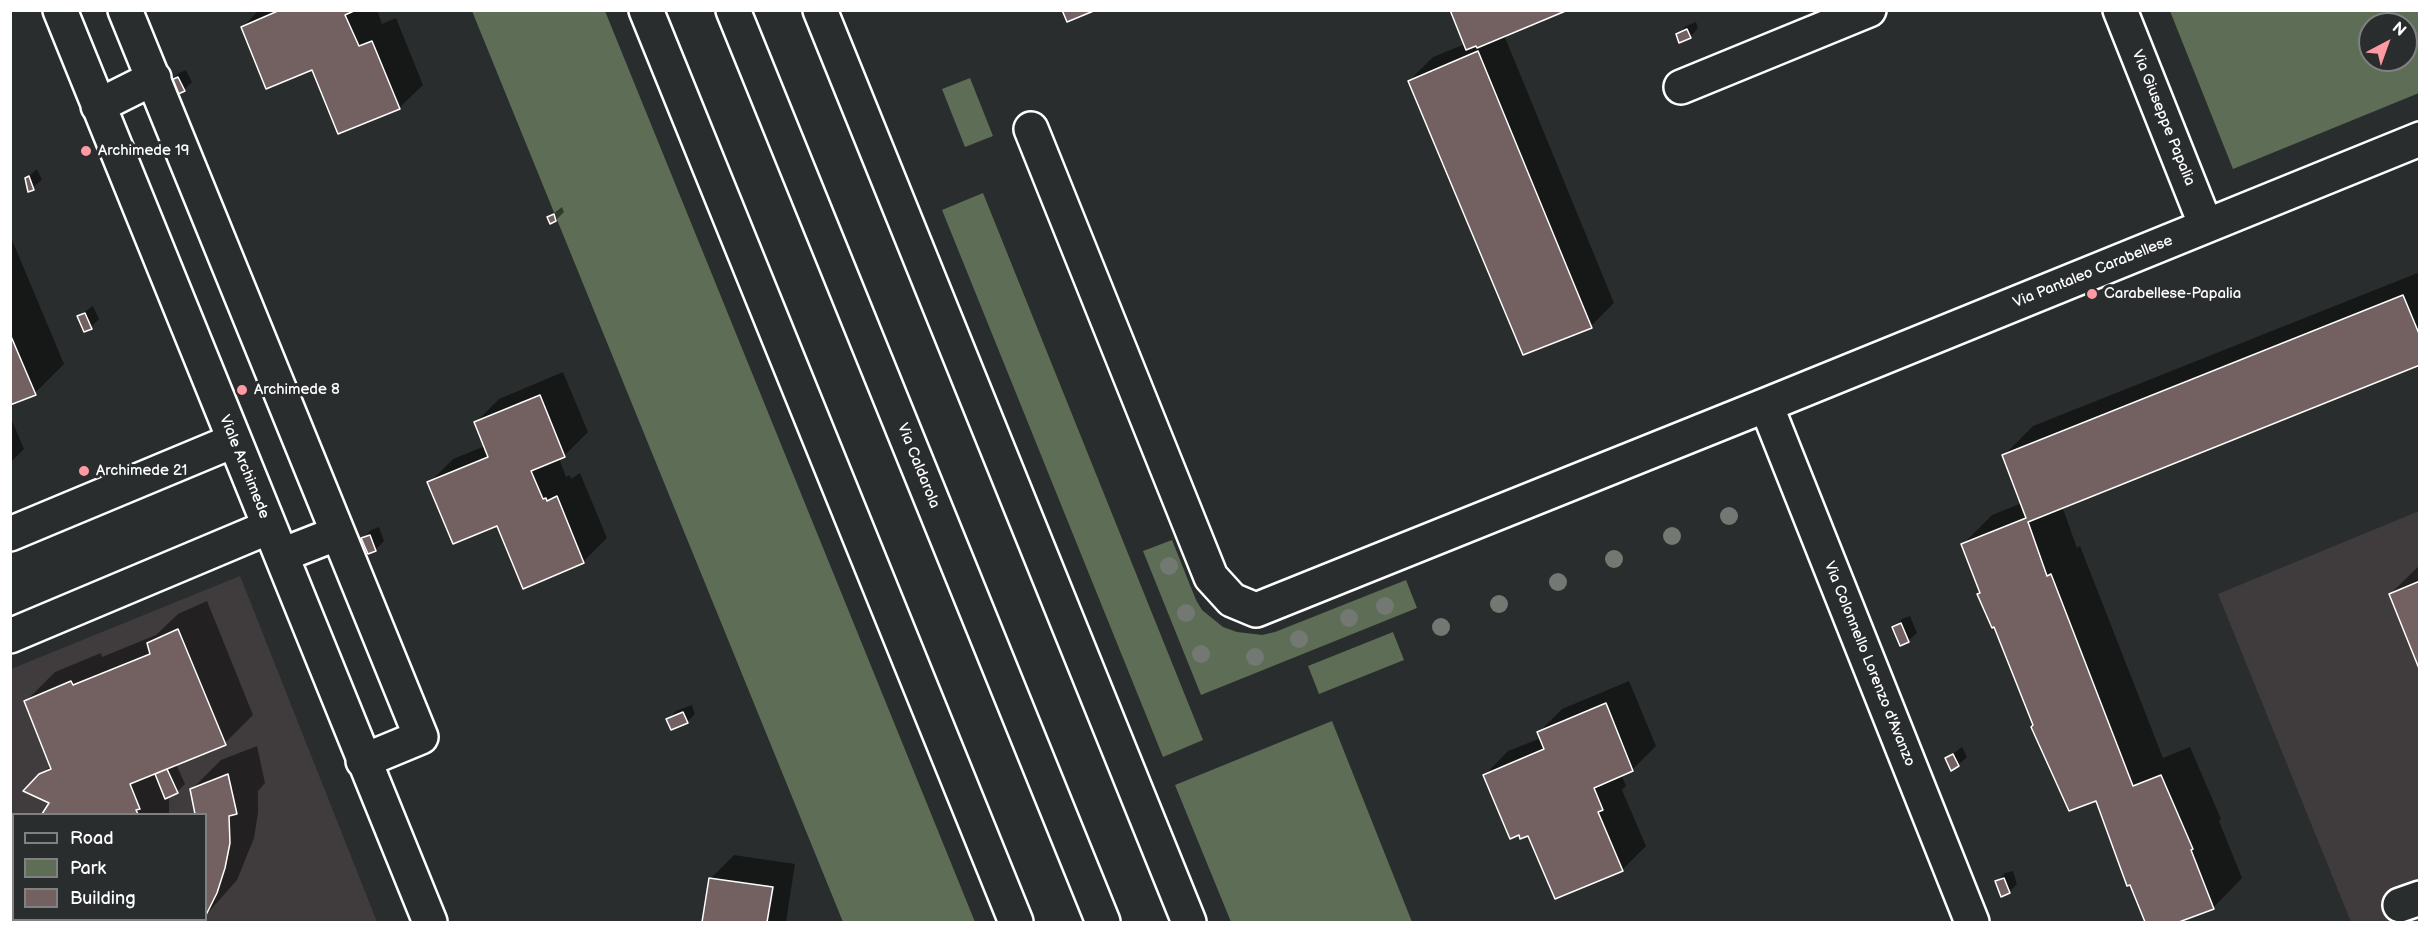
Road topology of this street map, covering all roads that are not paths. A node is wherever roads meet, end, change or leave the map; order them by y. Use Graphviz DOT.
graph roads {
  1 [pos="60,10"];
  2 [pos="125,10"];
  3 [pos="646,10"];
  4 [pos="733,10"];
  5 [pos="820,10"];
  6 [pos="1869,10"];
  7 [pos="2120,10"];
  8 [pos="154,78"];
  9 [pos="1681,87"];
  10 [pos="98,106"];
  11 [pos="1031,129"];
  12 [pos="2420,138"];
  13 [pos="2206,226"];
  14 [pos="1766,405"];
  15 [pos="233,441"];
  16 [pos="338,533"];
  17 [pos="10,534"];
  18 [pos="275,541"];
  19 [pos="10,636"];
  20 [pos="363,761"];
  21 [pos="430,922"];
  22 [pos="1016,922"];
  23 [pos="1103,922"];
  24 [pos="1189,922"];
  25 [pos="1972,922"];
  1 -- 10 [label="street, Viale Archimede"];
  2 -- 8 [label="street"];
  3 -- 22 [label="street"];
  4 -- 23 [label="street, Via Caldarola"];
  5 -- 24 [label="street"];
  6 -- 9 [label="street"];
  7 -- 13 [label="street, Via Giuseppe Papalia"];
  8 -- 10 [label="street"];
  8 -- 16 [label="street"];
  10 -- 15 [label="street, Viale Archimede"];
  11 -- 14 [label="street, Via Pantaleo Carabellese"];
  12 -- 13 [label="street, Via Pantaleo Carabellese"];
  13 -- 14 [label="street, Via Pantaleo Carabellese"];
  14 -- 25 [label="street, Via Colonnello Lorenzo d'Avanzo"];
  15 -- 17 [label="street"];
  15 -- 18 [label="street, Viale Archimede"];
  16 -- 18 [label="street"];
  16 -- 20 [label="street"];
  18 -- 19 [label="street"];
  18 -- 20 [label="street, Viale Archimede"];
  20 -- 21 [label="street, Viale Archimede"];
}
